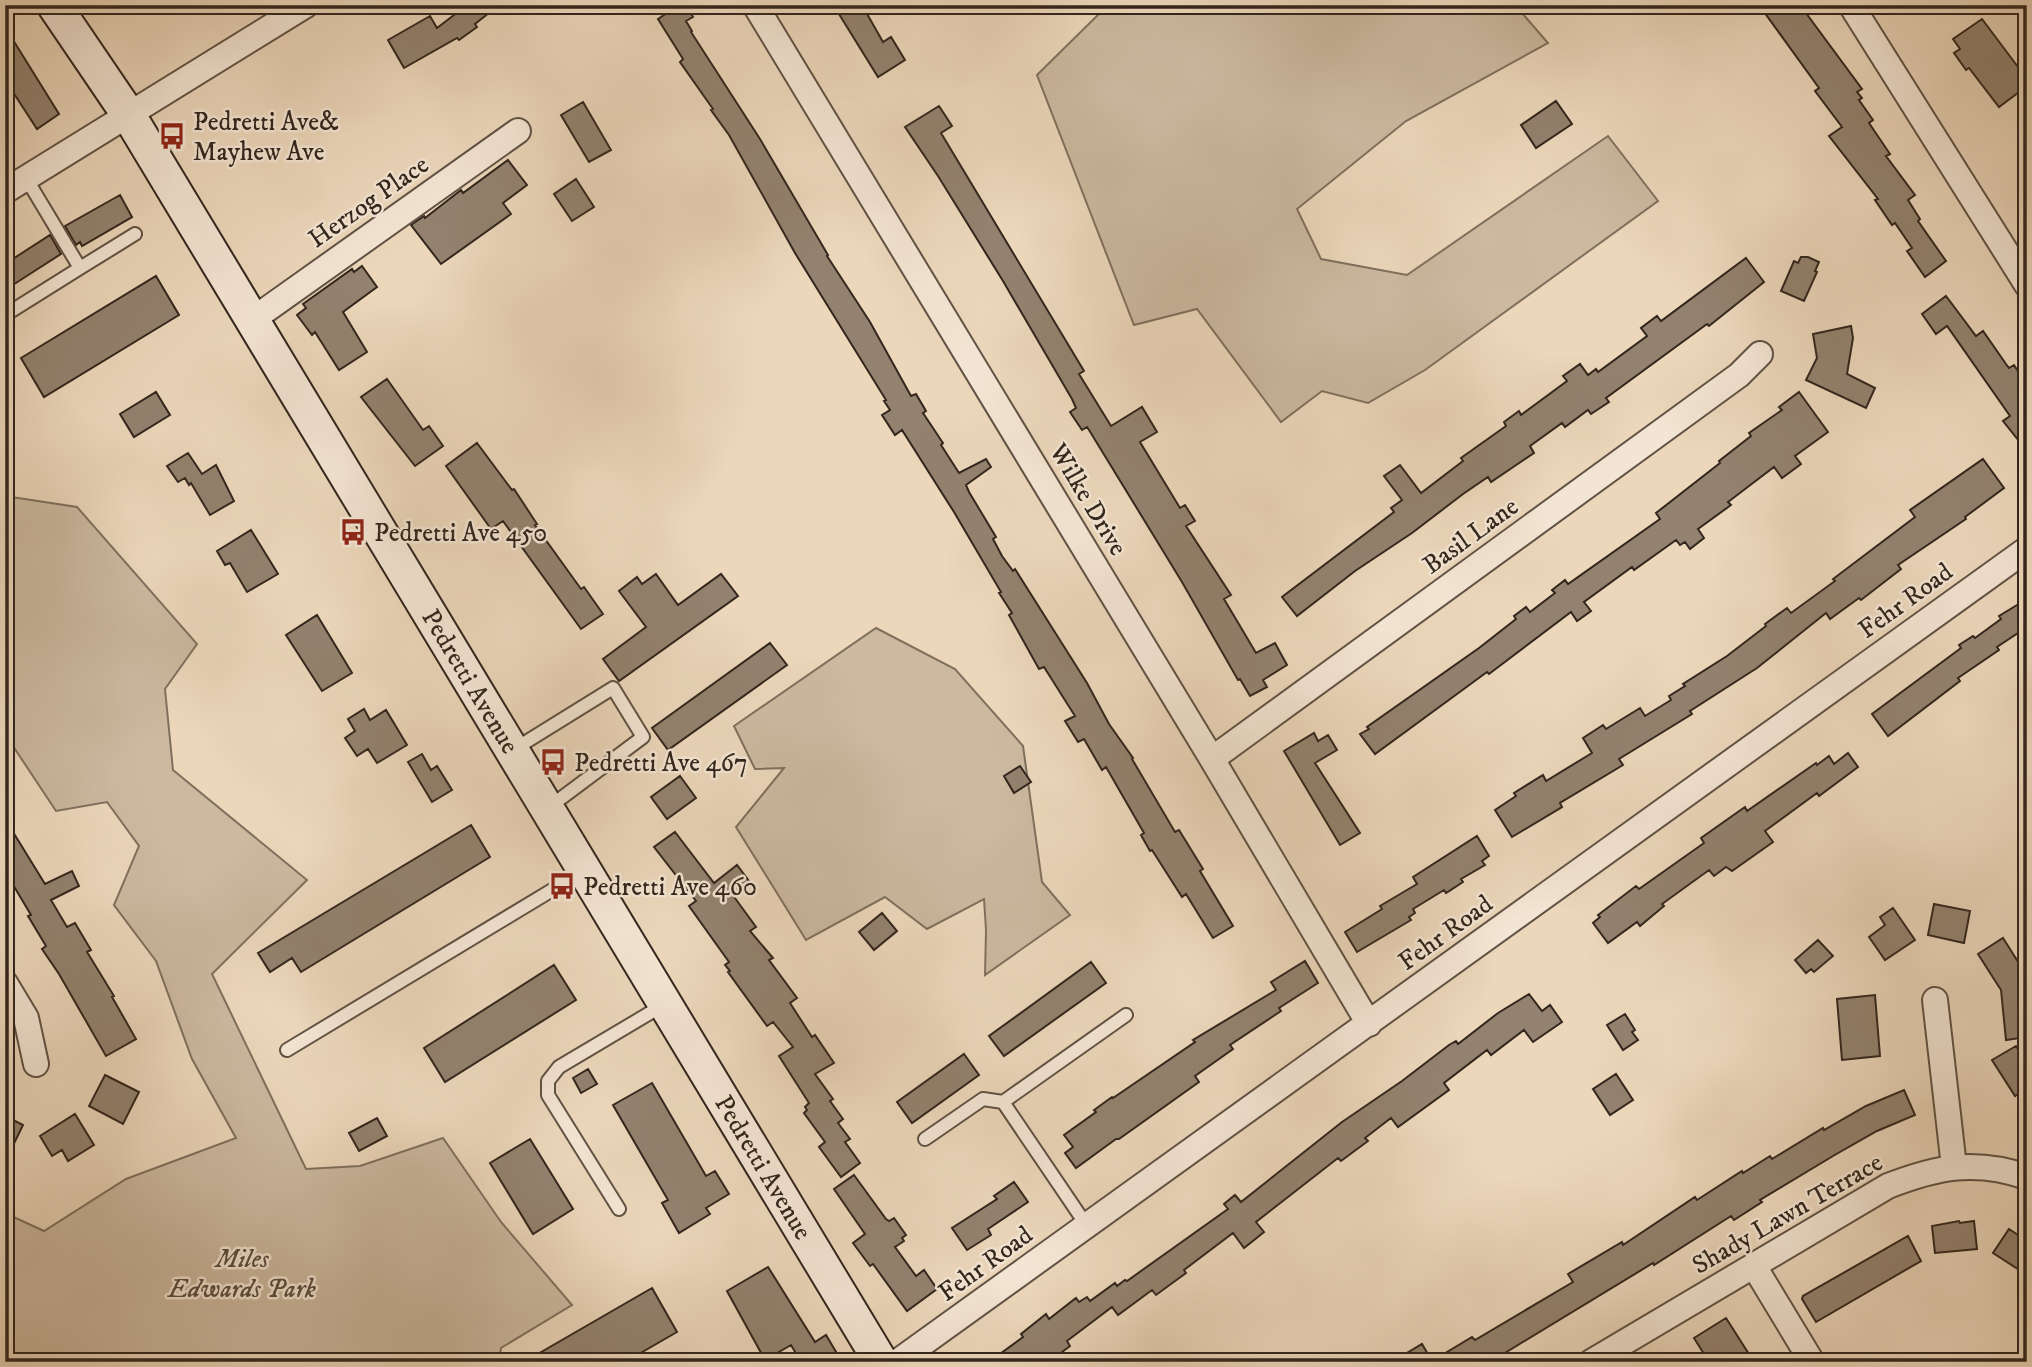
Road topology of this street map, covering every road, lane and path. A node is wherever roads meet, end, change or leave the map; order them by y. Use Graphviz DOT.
graph roads {
  1 [pos="54,5"];
  2 [pos="306,5"];
  3 [pos="755,5"];
  4 [pos="1851,5"];
  5 [pos="128,114"];
  6 [pos="518,131"];
  7 [pos="16,184"];
  8 [pos="135,234"];
  9 [pos="80,268"];
  10 [pos="2027,285"];
  11 [pos="5,315"];
  12 [pos="252,320"];
  13 [pos="1760,354"];
  14 [pos="2027,548"];
  15 [pos="513,750"];
  16 [pos="1212,760"];
  17 [pos="548,808"];
  18 [pos="586,870"];
  19 [pos="5,984"];
  20 [pos="1935,1000"];
  21 [pos="666,1003"];
  22 [pos="1126,1015"];
  23 [pos="1369,1024"];
  24 [pos="287,1051"];
  25 [pos="36,1064"];
  26 [pos="1003,1102"];
  27 [pos="925,1139"];
  28 [pos="1954,1167"];
  29 [pos="2027,1177"];
  30 [pos="619,1209"];
  31 [pos="1087,1226"];
  32 [pos="1754,1266"];
  33 [pos="881,1362"];
  34 [pos="897,1362"];
  35 [pos="1591,1362"];
  36 [pos="1812,1362"];
  1 -- 5 [label="street, Pedretti Avenue"];
  2 -- 5 [label="street"];
  3 -- 16 [label="street, Wilke Drive"];
  4 -- 10 [label="street"];
  5 -- 7 [label="street"];
  5 -- 12 [label="street, Pedretti Avenue"];
  6 -- 12 [label="street, Herzog Place"];
  7 -- 9 [label="lane"];
  8 -- 9 [label="lane"];
  9 -- 11 [label="lane"];
  12 -- 15 [label="street, Pedretti Avenue"];
  13 -- 16 [label="street, Basil Lane"];
  14 -- 23 [label="street, Fehr Road"];
  15 -- 17 [label="street, Pedretti Avenue"];
  15 -- 17 [label="lane"];
  16 -- 23 [label="street, Wilke Drive"];
  17 -- 18 [label="street, Pedretti Avenue"];
  18 -- 21 [label="street, Pedretti Avenue"];
  18 -- 24 [label="lane"];
  19 -- 25 [label="street"];
  20 -- 28 [label="street"];
  21 -- 30 [label="lane"];
  21 -- 33 [label="street, Pedretti Avenue"];
  22 -- 26 [label="lane"];
  23 -- 31 [label="street, Fehr Road"];
  26 -- 27 [label="lane"];
  26 -- 31 [label="lane"];
  28 -- 29 [label="street, Shady Lawn Terrace"];
  28 -- 32 [label="street, Shady Lawn Terrace"];
  31 -- 34 [label="street, Fehr Road"];
  32 -- 35 [label="street, Shady Lawn Terrace"];
  32 -- 36 [label="street"];
}
